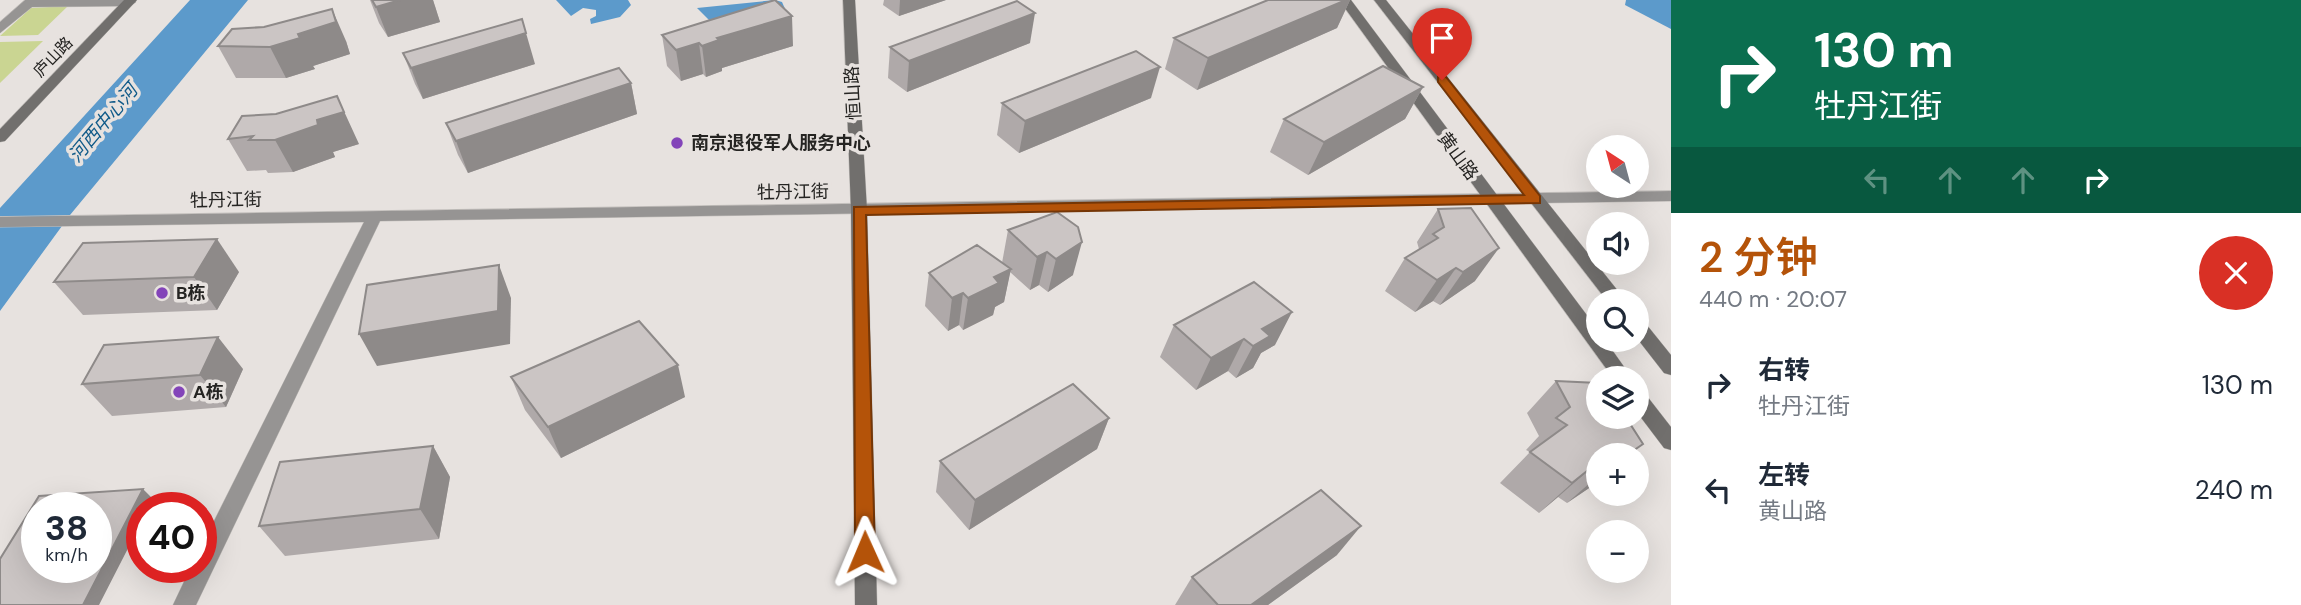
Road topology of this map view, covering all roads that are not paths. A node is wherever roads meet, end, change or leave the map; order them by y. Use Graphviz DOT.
graph roads {
  1 [pos="849,0"];
  2 [pos="1345,0"];
  3 [pos="1380,0"];
  4 [pos="31,1"];
  5 [pos="131,1"];
  6 [pos="0,29"];
  7 [pos="0,138"];
  8 [pos="1671,196"];
  9 [pos="1535,200"];
  10 [pos="1490,201"];
  11 [pos="859,211"];
  12 [pos="374,217"];
  13 [pos="0,222"];
  14 [pos="1607,289"];
  15 [pos="1649,340"];
  16 [pos="1614,366"];
  17 [pos="1671,368"];
  18 [pos="1649,413"];
  19 [pos="1671,442"];
  20 [pos="184,605"];
  21 [pos="866,605"];
  1 -- 11 [label="main road, 恒山路"];
  2 -- 10 [label="main road, 黄山路"];
  3 -- 9 [label="main road, 黄山路"];
  4 -- 5 [label="street"];
  4 -- 6 [label="street"];
  5 -- 7 [label="main road, 庐山路"];
  8 -- 9 [label="street, 牡丹江街"];
  9 -- 10 [label="street, 牡丹江街"];
  9 -- 14 [label="main road, 黄山路"];
  10 -- 11 [label="street, 牡丹江街"];
  10 -- 16 [label="main road, 黄山路"];
  11 -- 12 [label="street, 牡丹江街"];
  11 -- 21 [label="main road, 恒山路"];
  12 -- 13 [label="street, 牡丹江街"];
  12 -- 20 [label="street"];
  15 -- 17 [label="main road"];
  18 -- 19 [label="main road"];
}
